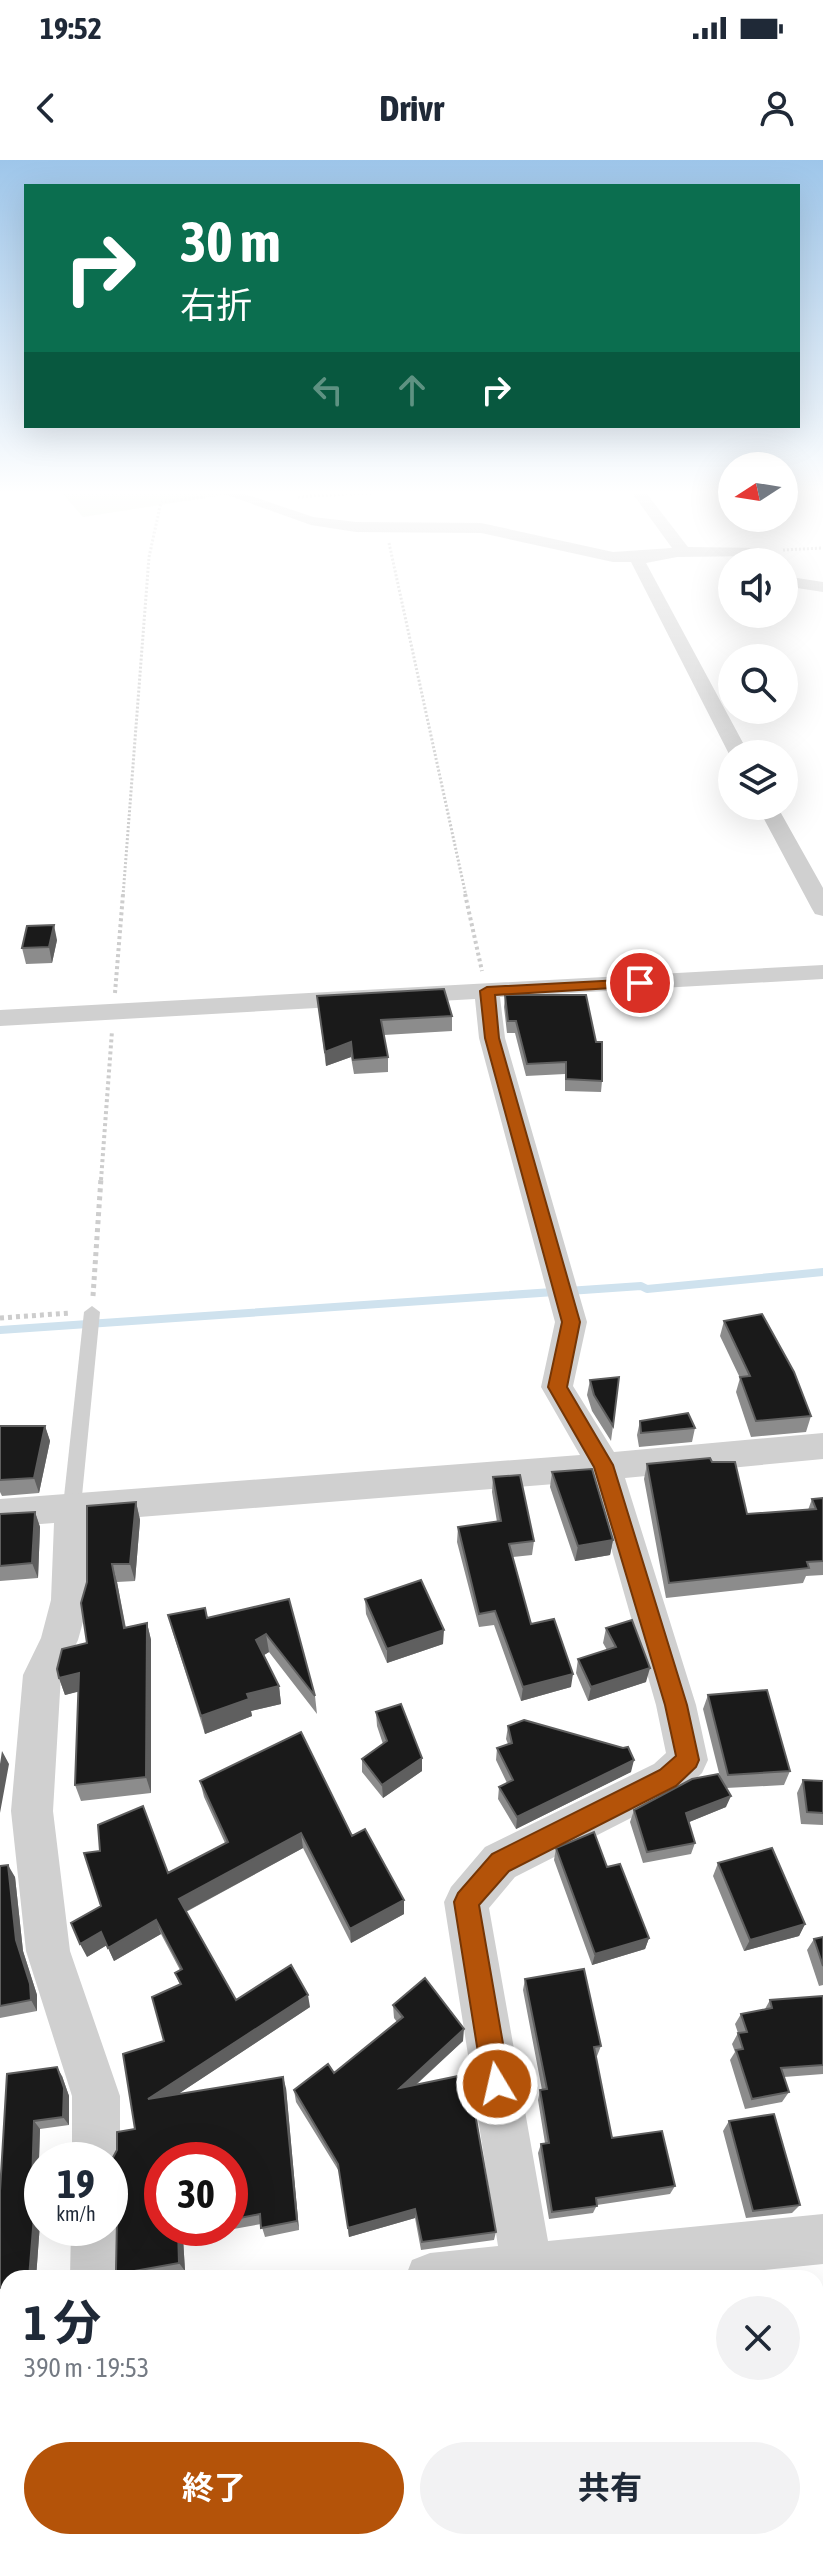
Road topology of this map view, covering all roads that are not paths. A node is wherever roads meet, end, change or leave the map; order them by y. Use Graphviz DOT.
graph roads {
  1 [pos="658,602"];
  2 [pos="732,740"];
  3 [pos="775,820"];
  4 [pos="823,909"];
  5 [pos="823,972"];
  6 [pos="487,991"];
  7 [pos="0,1018"];
  8 [pos="92,1312"];
  9 [pos="823,1446"];
  10 [pos="604,1465"];
  11 [pos="72,1506"];
  12 [pos="0,1513"];
  13 [pos="96,2142"];
  14 [pos="823,2239"];
  15 [pos="96,2246"];
  16 [pos="95,2270"];
  17 [pos="527,2270"];
  18 [pos="554,2270"];
  1 -- 2 [label="street"];
  3 -- 4 [label="street"];
  5 -- 6 [label="street"];
  6 -- 7 [label="street"];
  6 -- 10 [label="street"];
  8 -- 11 [label="lane"];
  9 -- 10 [label="street"];
  10 -- 11 [label="street"];
  10 -- 17 [label="street"];
  11 -- 12 [label="street"];
  11 -- 13 [label="street"];
  14 -- 18 [label="street"];
  15 -- 16 [label="street"];
}
